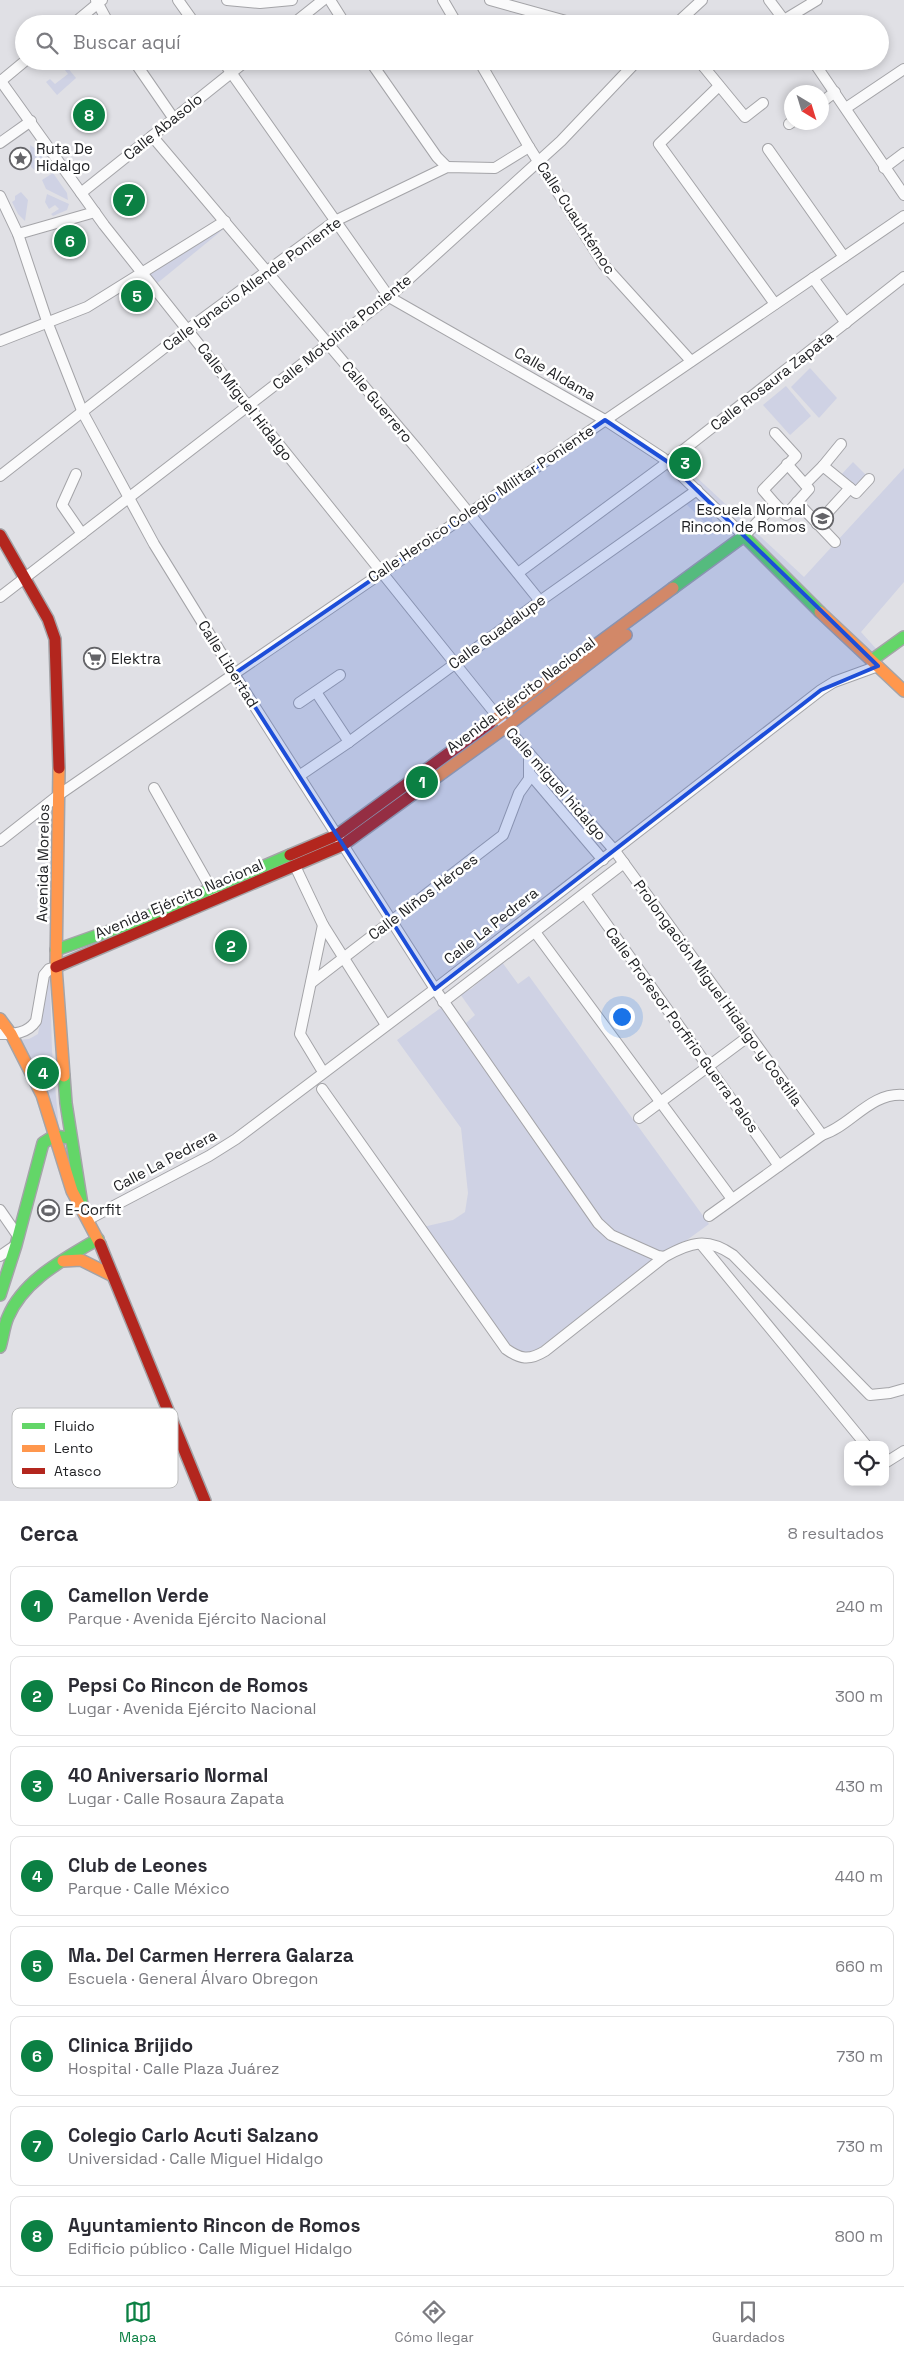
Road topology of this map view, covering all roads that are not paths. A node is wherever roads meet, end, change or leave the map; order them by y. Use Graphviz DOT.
graph roads {
  1 [pos="178,0"];
  2 [pos="227,0"];
  3 [pos="292,0"];
  4 [pos="323,0"];
  5 [pos="330,0"];
  6 [pos="443,0"];
  7 [pos="490,0"];
  8 [pos="702,0"];
  9 [pos="770,0"];
  10 [pos="817,0"];
  11 [pos="99,1"];
  12 [pos="83,15"];
  13 [pos="105,15"];
  14 [pos="189,15"];
  15 [pos="304,15"];
  16 [pos="339,15"];
  17 [pos="452,15"];
  18 [pos="544,15"];
  19 [pos="686,15"];
  20 [pos="781,15"];
  21 [pos="796,15"];
  22 [pos="15,69"];
  23 [pos="904,69"];
  24 [pos="140,70"];
  25 [pos="230,70"];
  26 [pos="236,70"];
  27 [pos="376,70"];
  28 [pos="484,70"];
  29 [pos="628,70"];
  30 [pos="706,70"];
  31 [pos="819,70"];
  32 [pos="232,73"];
  33 [pos="0,80"];
  34 [pos="719,86"];
  35 [pos="835,92"];
  36 [pos="829,97"];
  37 [pos="763,103"];
  38 [pos="846,108"];
  39 [pos="174,119"];
  40 [pos="31,121"];
  41 [pos="152,136"];
  42 [pos="0,143"];
  43 [pos="529,147"];
  44 [pos="768,149"];
  45 [pos="904,153"];
  46 [pos="539,160"];
  47 [pos="447,168"];
  48 [pos="884,168"];
  49 [pos="80,193"];
  50 [pos="904,194"];
  51 [pos="1,201"];
  52 [pos="95,212"];
  53 [pos="904,216"];
  54 [pos="225,221"];
  55 [pos="335,221"];
  56 [pos="18,234"];
  57 [pos="844,257"];
  58 [pos="267,271"];
  59 [pos="142,274"];
  60 [pos="904,277"];
  61 [pos="814,278"];
  62 [pos="389,297"];
  63 [pos="775,304"];
  64 [pos="846,323"];
  65 [pos="48,324"];
  66 [pos="188,330"];
  67 [pos="0,341"];
  68 [pos="328,344"];
  69 [pos="691,361"];
  70 [pos="248,407"];
  71 [pos="83,413"];
  72 [pos="605,420"];
  73 [pos="775,433"];
  74 [pos="841,444"];
  75 [pos="668,462"];
  76 [pos="787,464"];
  77 [pos="823,466"];
  78 [pos="76,474"];
  79 [pos="0,476"];
  80 [pos="869,479"];
  81 [pos="805,484"];
  82 [pos="850,488"];
  83 [pos="697,490"];
  84 [pos="130,498"];
  85 [pos="797,502"];
  86 [pos="775,504"];
  87 [pos="467,514"];
  88 [pos="817,524"];
  89 [pos="0,534"];
  90 [pos="82,534"];
  91 [pos="747,539"];
  92 [pos="835,542"];
  93 [pos="381,573"];
  94 [pos="518,574"];
  95 [pos="25,577"];
  96 [pos="0,597"];
  97 [pos="540,601"];
  98 [pos="904,637"];
  99 [pos="904,647"];
  100 [pos="875,663"];
  101 [pos="455,664"];
  102 [pos="234,674"];
  103 [pos="340,675"];
  104 [pos="904,690"];
  105 [pos="316,692"];
  106 [pos="300,703"];
  107 [pos="502,723"];
  108 [pos="349,742"];
  109 [pos="529,753"];
  110 [pos="530,774"];
  111 [pos="298,776"];
  112 [pos="154,788"];
  113 [pos="60,794"];
  114 [pos="582,813"];
  115 [pos="569,820"];
  116 [pos="340,840"];
  117 [pos="0,841"];
  118 [pos="615,851"];
  119 [pos="602,860"];
  120 [pos="624,863"];
  121 [pos="294,866"];
  122 [pos="211,889"];
  123 [pos="584,894"];
  124 [pos="217,899"];
  125 [pos="392,922"];
  126 [pos="323,925"];
  127 [pos="134,928"];
  128 [pos="535,932"];
  129 [pos="56,950"];
  130 [pos="343,957"];
  131 [pos="56,967"];
  132 [pos="311,983"];
  133 [pos="435,989"];
  134 [pos="444,1002"];
  135 [pos="0,1018"];
  136 [pos="386,1025"];
  137 [pos="6,1034"];
  138 [pos="749,1036"];
  139 [pos="708,1066"];
  140 [pos="323,1072"];
  141 [pos="322,1089"];
  142 [pos="904,1095"];
  143 [pos="660,1102"];
  144 [pos="639,1118"];
  145 [pos="822,1135"];
  146 [pos="54,1136"];
  147 [pos="70,1138"];
  148 [pos="779,1166"];
  149 [pos="732,1199"];
  150 [pos="82,1205"];
  151 [pos="0,1210"];
  152 [pos="709,1216"];
  153 [pos="89,1219"];
  154 [pos="98,1239"];
  155 [pos="17,1240"];
  156 [pos="701,1244"];
  157 [pos="0,1256"];
  158 [pos="664,1257"];
  159 [pos="63,1261"];
  160 [pos="113,1276"];
  161 [pos="0,1296"];
  162 [pos="0,1347"];
  163 [pos="904,1389"];
  164 [pos="167,1408"];
  165 [pos="178,1435"];
  166 [pos="863,1441"];
  167 [pos="904,1451"];
  168 [pos="889,1460"];
  169 [pos="205,1501"];
  1 -- 14 [label="street"];
  2 -- 3 [label="street"];
  4 -- 15 [label="street"];
  5 -- 16 [label="street"];
  6 -- 17 [label="street"];
  7 -- 18 [label="street"];
  8 -- 19 [label="street"];
  9 -- 20 [label="street"];
  10 -- 21 [label="street"];
  11 -- 12 [label="street"];
  11 -- 13 [label="street"];
  22 -- 33 [label="street"];
  23 -- 38 [label="street"];
  24 -- 39 [label="street"];
  25 -- 32 [label="street, Calle Aldama"];
  26 -- 32 [label="street, Calle Abasolo"];
  27 -- 47 [label="street"];
  28 -- 43 [label="street, Calle Cuauhtémoc"];
  29 -- 46 [label="street, Calle Motolinía Poniente"];
  30 -- 34 [label="street"];
  31 -- 35 [label="street"];
  32 -- 39 [label="street, Calle Abasolo"];
  32 -- 55 [label="street, Calle Aldama"];
  33 -- 40 [label="street, Calle Miguel Hidalgo"];
  34 -- 37 [label="street"];
  34 -- 63 [label="street"];
  35 -- 36 [label="street"];
  35 -- 38 [label="street"];
  38 -- 48 [label="street"];
  39 -- 41 [label="street, Calle Abasolo"];
  40 -- 42 [label="street"];
  40 -- 49 [label="street, Calle Miguel Hidalgo"];
  41 -- 49 [label="street, Calle Abasolo"];
  41 -- 54 [label="street, Calle Guerrero"];
  43 -- 46 [label="street, Calle Cuauhtémoc"];
  43 -- 47 [label="street, Calle Ignacio Allende Poniente"];
  44 -- 57 [label="street"];
  45 -- 48 [label="street"];
  46 -- 62 [label="street, Calle Motolinía Poniente"];
  46 -- 69 [label="street, Calle Cuauhtémoc"];
  47 -- 55 [label="street, Calle Ignacio Allende Poniente"];
  48 -- 50 [label="street"];
  49 -- 52 [label="street, Calle Miguel Hidalgo"];
  51 -- 56 [label="street, Calle Libertad"];
  52 -- 56 [label="street"];
  52 -- 59 [label="street, Calle Miguel Hidalgo"];
  53 -- 57 [label="street, Calle Heroico Colegio Militar Poniente"];
  54 -- 58 [label="street, Calle Guerrero"];
  54 -- 59 [label="street"];
  55 -- 58 [label="street, Calle Ignacio Allende Poniente"];
  55 -- 62 [label="street, Calle Aldama"];
  56 -- 65 [label="street, Calle Libertad"];
  57 -- 61 [label="street, Calle Heroico Colegio Militar Poniente"];
  58 -- 66 [label="street, Calle Ignacio Allende Poniente"];
  58 -- 68 [label="street, Calle Guerrero"];
  59 -- 65 [label="street"];
  59 -- 66 [label="street, Calle Miguel Hidalgo"];
  60 -- 64 [label="street, Calle Rosaura Zapata"];
  61 -- 63 [label="street, Calle Heroico Colegio Militar Poniente"];
  61 -- 64 [label="street"];
  62 -- 68 [label="street, Calle Motolinía Poniente"];
  62 -- 72 [label="street, Calle Aldama"];
  63 -- 69 [label="street, Calle Heroico Colegio Militar Poniente"];
  64 -- 75 [label="street, Calle Rosaura Zapata"];
  65 -- 67 [label="street"];
  65 -- 71 [label="street, Calle Libertad"];
  66 -- 70 [label="street, Calle Miguel Hidalgo"];
  66 -- 71 [label="street, Calle Ignacio Allende Poniente"];
  68 -- 70 [label="street, Calle Motolinía Poniente"];
  68 -- 87 [label="street, Calle Guerrero"];
  69 -- 72 [label="street, Calle Heroico Colegio Militar Poniente"];
  70 -- 84 [label="street, Calle Motolinía Poniente"];
  70 -- 93 [label="street, Calle Miguel Hidalgo"];
  71 -- 79 [label="street, Calle Ignacio Allende Poniente"];
  71 -- 84 [label="street, Calle Libertad"];
  72 -- 75 [label="street, Calle Aldama"];
  72 -- 87 [label="street, Calle Heroico Colegio Militar Poniente"];
  73 -- 76 [label="street"];
  74 -- 77 [label="street"];
  75 -- 83 [label="street, Calle Aldama"];
  75 -- 94 [label="street, Calle Rosaura Zapata"];
  76 -- 81 [label="street"];
  76 -- 86 [label="street"];
  77 -- 81 [label="street"];
  77 -- 82 [label="street"];
  78 -- 90 [label="street"];
  80 -- 82 [label="street"];
  81 -- 85 [label="street"];
  82 -- 88 [label="street"];
  83 -- 91 [label="street, Calle Aldama"];
  83 -- 97 [label="street, Calle Guadalupe"];
  84 -- 90 [label="street, Calle Motolinía Poniente"];
  84 -- 102 [label="street, Calle Libertad"];
  85 -- 86 [label="street"];
  85 -- 88 [label="street"];
  86 -- 91 [label="street"];
  87 -- 93 [label="street, Calle Heroico Colegio Militar Poniente"];
  87 -- 94 [label="street, Calle Guerrero"];
  88 -- 92 [label="street"];
  89 -- 95 [label="main road, Avenida Morelos"];
  90 -- 95 [label="street, Calle Motolinía Poniente"];
  91 -- 100 [label="main road, Calle Aldama"];
  91 -- 107 [label="main road, Avenida Ejército Nacional"];
  93 -- 101 [label="street, Calle Miguel Hidalgo"];
  93 -- 102 [label="street, Calle Heroico Colegio Militar Poniente"];
  94 -- 97 [label="street, Calle Guerrero"];
  95 -- 96 [label="street, Calle Motolinía Poniente"];
  95 -- 113 [label="main road, Avenida Morelos"];
  97 -- 101 [label="street, Calle Guadalupe"];
  98 -- 100 [label="main road, Calle La Pedrera"];
  99 -- 100 [label="main road, Calle La Pedrera"];
  100 -- 104 [label="main road, Calle Aldama"];
  100 -- 118 [label="street, Calle La Pedrera"];
  101 -- 107 [label="street, Calle Miguel Hidalgo"];
  101 -- 108 [label="street, Calle Guadalupe"];
  102 -- 111 [label="street, Calle Libertad"];
  102 -- 113 [label="street, Calle Heroico Colegio Militar Poniente"];
  103 -- 105 [label="street"];
  105 -- 106 [label="street"];
  105 -- 108 [label="street"];
  107 -- 109 [label="street, Calle miguel hidalgo"];
  107 -- 116 [label="main road, Avenida Ejército Nacional"];
  108 -- 111 [label="street, Calle Guadalupe"];
  109 -- 110 [label="street"];
  109 -- 114 [label="street, Calle miguel hidalgo"];
  110 -- 115 [label="street"];
  110 -- 125 [label="street, Calle Niños Héroes"];
  111 -- 116 [label="street, Calle Libertad"];
  112 -- 122 [label="street"];
  113 -- 117 [label="street, Calle Heroico Colegio Militar Poniente"];
  113 -- 129 [label="main road, Avenida Morelos"];
  114 -- 115 [label="street"];
  114 -- 118 [label="street, Calle miguel hidalgo"];
  115 -- 119 [label="street"];
  116 -- 121 [label="main road, Avenida Ejército Nacional"];
  116 -- 122 [label="main road, Avenida Ejército Nacional"];
  116 -- 125 [label="street, Calle Libertad"];
  118 -- 119 [label="street, Calle La Pedrera"];
  118 -- 120 [label="street, Prolongación Miguel Hidalgo y Costilla"];
  119 -- 133 [label="street, Calle La Pedrera"];
  120 -- 123 [label="street"];
  120 -- 138 [label="street, Prolongación Miguel Hidalgo y Costilla"];
  121 -- 124 [label="main road, Avenida Ejército Nacional"];
  121 -- 126 [label="street"];
  122 -- 124 [label="street"];
  122 -- 127 [label="main road, Avenida Ejército Nacional"];
  123 -- 128 [label="street"];
  123 -- 139 [label="street, Calle Profesor Porfirio Guerra Palos"];
  124 -- 127 [label="main road, Avenida Ejército Nacional"];
  125 -- 130 [label="street, Calle Niños Héroes"];
  125 -- 133 [label="street, Calle Libertad"];
  126 -- 130 [label="street"];
  126 -- 132 [label="street"];
  127 -- 129 [label="main road, Avenida Ejército Nacional"];
  127 -- 131 [label="main road, Avenida Ejército Nacional"];
  128 -- 134 [label="street"];
  128 -- 143 [label="street"];
  129 -- 131 [label="main road, Avenida Morelos"];
  130 -- 132 [label="street, Calle Niños Héroes"];
  130 -- 136 [label="street"];
  131 -- 137 [label="street"];
  131 -- 147 [label="main road, Avenida Morelos"];
  132 -- 140 [label="street"];
  133 -- 134 [label="street, Calle Libertad"];
  133 -- 136 [label="street, Calle La Pedrera"];
  134 -- 158 [label="street, Calle Libertad"];
  135 -- 137 [label="main road"];
  136 -- 140 [label="street, Calle La Pedrera"];
  137 -- 146 [label="main road"];
  138 -- 139 [label="street"];
  138 -- 145 [label="street, Prolongación Miguel Hidalgo y Costilla"];
  139 -- 143 [label="street"];
  139 -- 148 [label="street, Calle Profesor Porfirio Guerra Palos"];
  140 -- 153 [label="street, Calle La Pedrera"];
  141 -- 158 [label="street"];
  142 -- 145 [label="street"];
  143 -- 144 [label="street"];
  143 -- 149 [label="street"];
  145 -- 148 [label="street"];
  146 -- 147 [label="main road"];
  146 -- 150 [label="main road"];
  146 -- 155 [label="main road"];
  147 -- 150 [label="main road, Avenida Morelos"];
  148 -- 149 [label="street"];
  149 -- 152 [label="street"];
  150 -- 153 [label="main road"];
  151 -- 155 [label="street"];
  153 -- 154 [label="main road"];
  154 -- 159 [label="main road"];
  154 -- 160 [label="main road"];
  155 -- 157 [label="street"];
  155 -- 161 [label="main road"];
  156 -- 158 [label="street"];
  156 -- 163 [label="street"];
  156 -- 166 [label="street"];
  159 -- 160 [label="main road"];
  159 -- 162 [label="main road"];
  160 -- 164 [label="main road"];
  165 -- 169 [label="main road"];
  167 -- 168 [label="street"];
}
